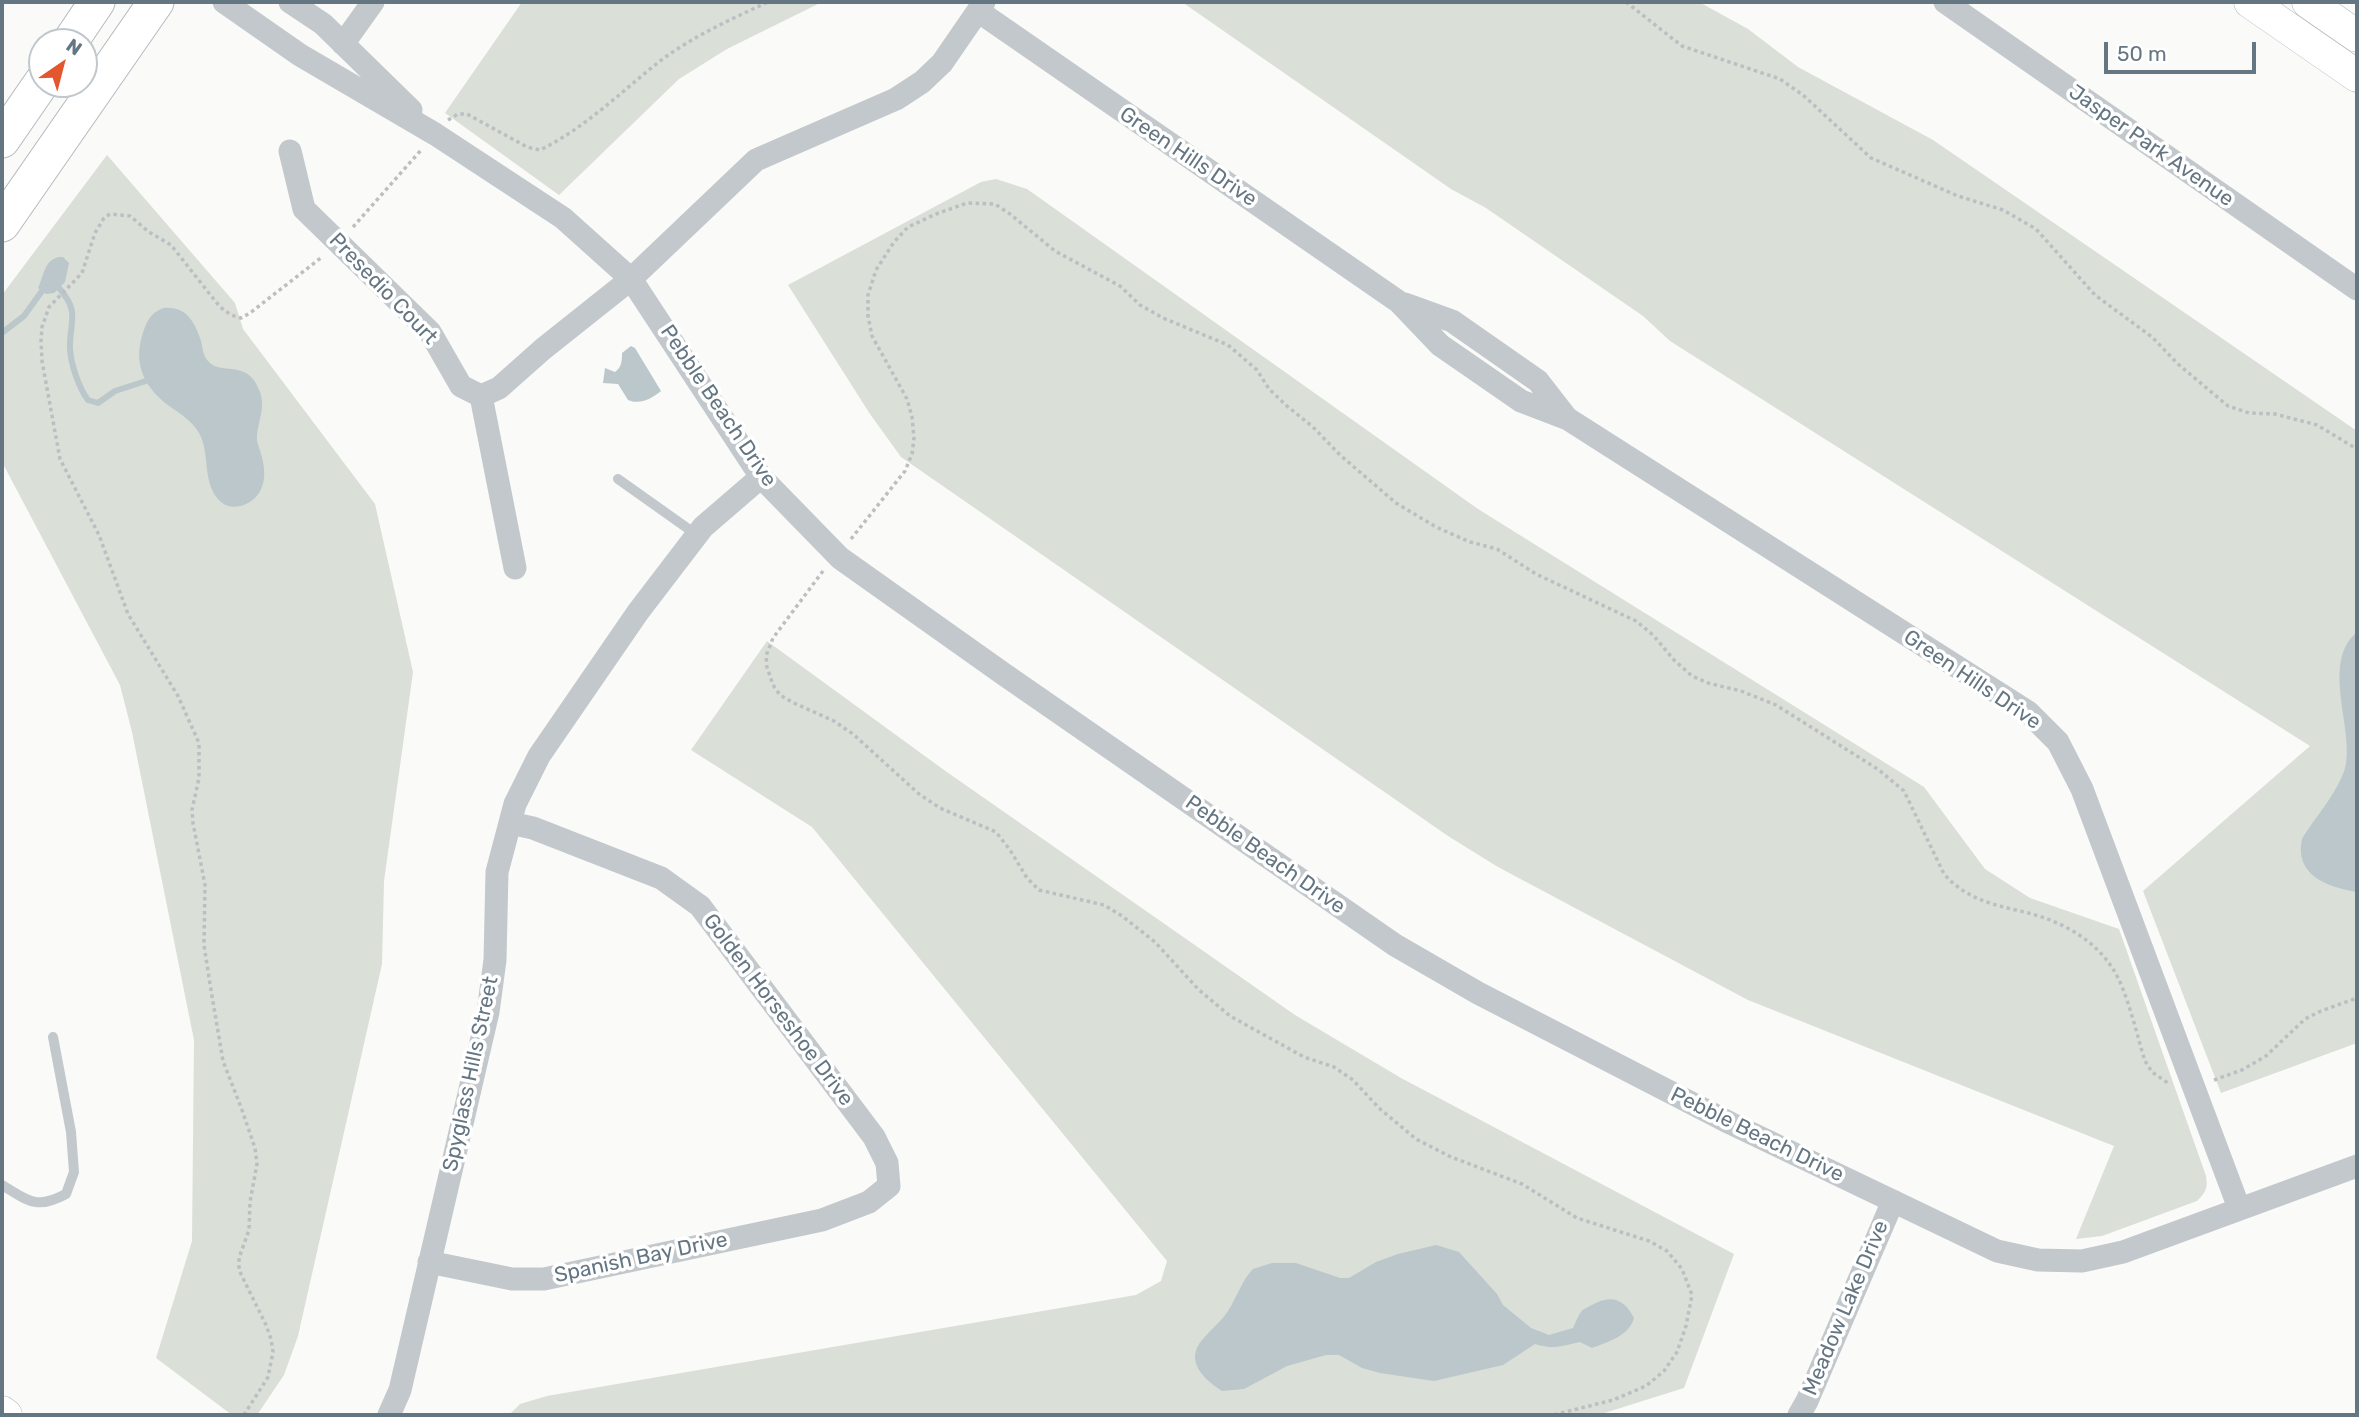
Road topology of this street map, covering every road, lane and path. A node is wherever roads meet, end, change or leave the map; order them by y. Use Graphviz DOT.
graph roads {
  1 [pos="97,2"];
  2 [pos="156,2"];
  3 [pos="224,2"];
  4 [pos="290,2"];
  5 [pos="373,2"];
  6 [pos="768,2"];
  7 [pos="1626,2"];
  8 [pos="1945,2"];
  9 [pos="2250,2"];
  10 [pos="2308,2"];
  11 [pos="981,7"];
  12 [pos="79,28"];
  13 [pos="2357,36"];
  14 [pos="343,44"];
  15 [pos="2357,76"];
  16 [pos="31,98"];
  17 [pos="435,134"];
  18 [pos="2,140"];
  19 [pos="290,151"];
  20 [pos="2,224"];
  21 [pos="338,242"];
  22 [pos="631,279"];
  23 [pos="2357,289"];
  24 [pos="481,396"];
  25 [pos="2357,449"];
  26 [pos="761,477"];
  27 [pos="618,479"];
  28 [pos="697,536"];
  29 [pos="837,554"];
  30 [pos="515,568"];
  31 [pos="510,823"];
  32 [pos="2357,998"];
  33 [pos="53,1037"];
  34 [pos="2193,1082"];
  35 [pos="2357,1166"];
  36 [pos="2,1185"];
  37 [pos="1893,1201"];
  38 [pos="2239,1208"];
  39 [pos="851,1209"];
  40 [pos="429,1262"];
  41 [pos="244,1415"];
  42 [pos="389,1415"];
  43 [pos="1553,1415"];
  44 [pos="1799,1415"];
  1 -- 12 [label="main road"];
  2 -- 20 [label="main road"];
  3 -- 17 [label="street"];
  4 -- 14 [label="street"];
  5 -- 14 [label="street"];
  6 -- 17 [label="path"];
  7 -- 25 [label="path"];
  8 -- 23 [label="street, Jasper Park Avenue"];
  9 -- 15 [label="street"];
  10 -- 13 [label="street"];
  11 -- 22 [label="street"];
  11 -- 34 [label="street, Green Hills Drive"];
  14 -- 17 [label="street"];
  16 -- 18 [label="main road"];
  17 -- 21 [label="path"];
  17 -- 22 [label="street, Pebble Beach Drive"];
  19 -- 21 [label="street, Presedio Court"];
  21 -- 24 [label="street, Presedio Court"];
  21 -- 41 [label="path"];
  22 -- 24 [label="street"];
  22 -- 26 [label="street, Pebble Beach Drive"];
  24 -- 30 [label="street"];
  26 -- 28 [label="street, Spyglass Hills Street"];
  26 -- 29 [label="street, Pebble Beach Drive"];
  27 -- 28 [label="lane"];
  28 -- 31 [label="street, Spyglass Hills Street"];
  29 -- 34 [label="path"];
  29 -- 37 [label="street, Pebble Beach Drive"];
  29 -- 43 [label="path"];
  31 -- 39 [label="street, Golden Horseshoe Drive"];
  31 -- 40 [label="street, Spyglass Hills Street"];
  32 -- 34 [label="path"];
  33 -- 36 [label="lane"];
  34 -- 38 [label="street, Green Hills Drive"];
  35 -- 38 [label="street, Pebble Beach Drive"];
  37 -- 38 [label="street, Pebble Beach Drive"];
  37 -- 44 [label="street, Meadow Lake Drive"];
  39 -- 40 [label="street, Spanish Bay Drive"];
  40 -- 42 [label="street, Spyglass Hills Street"];
}
